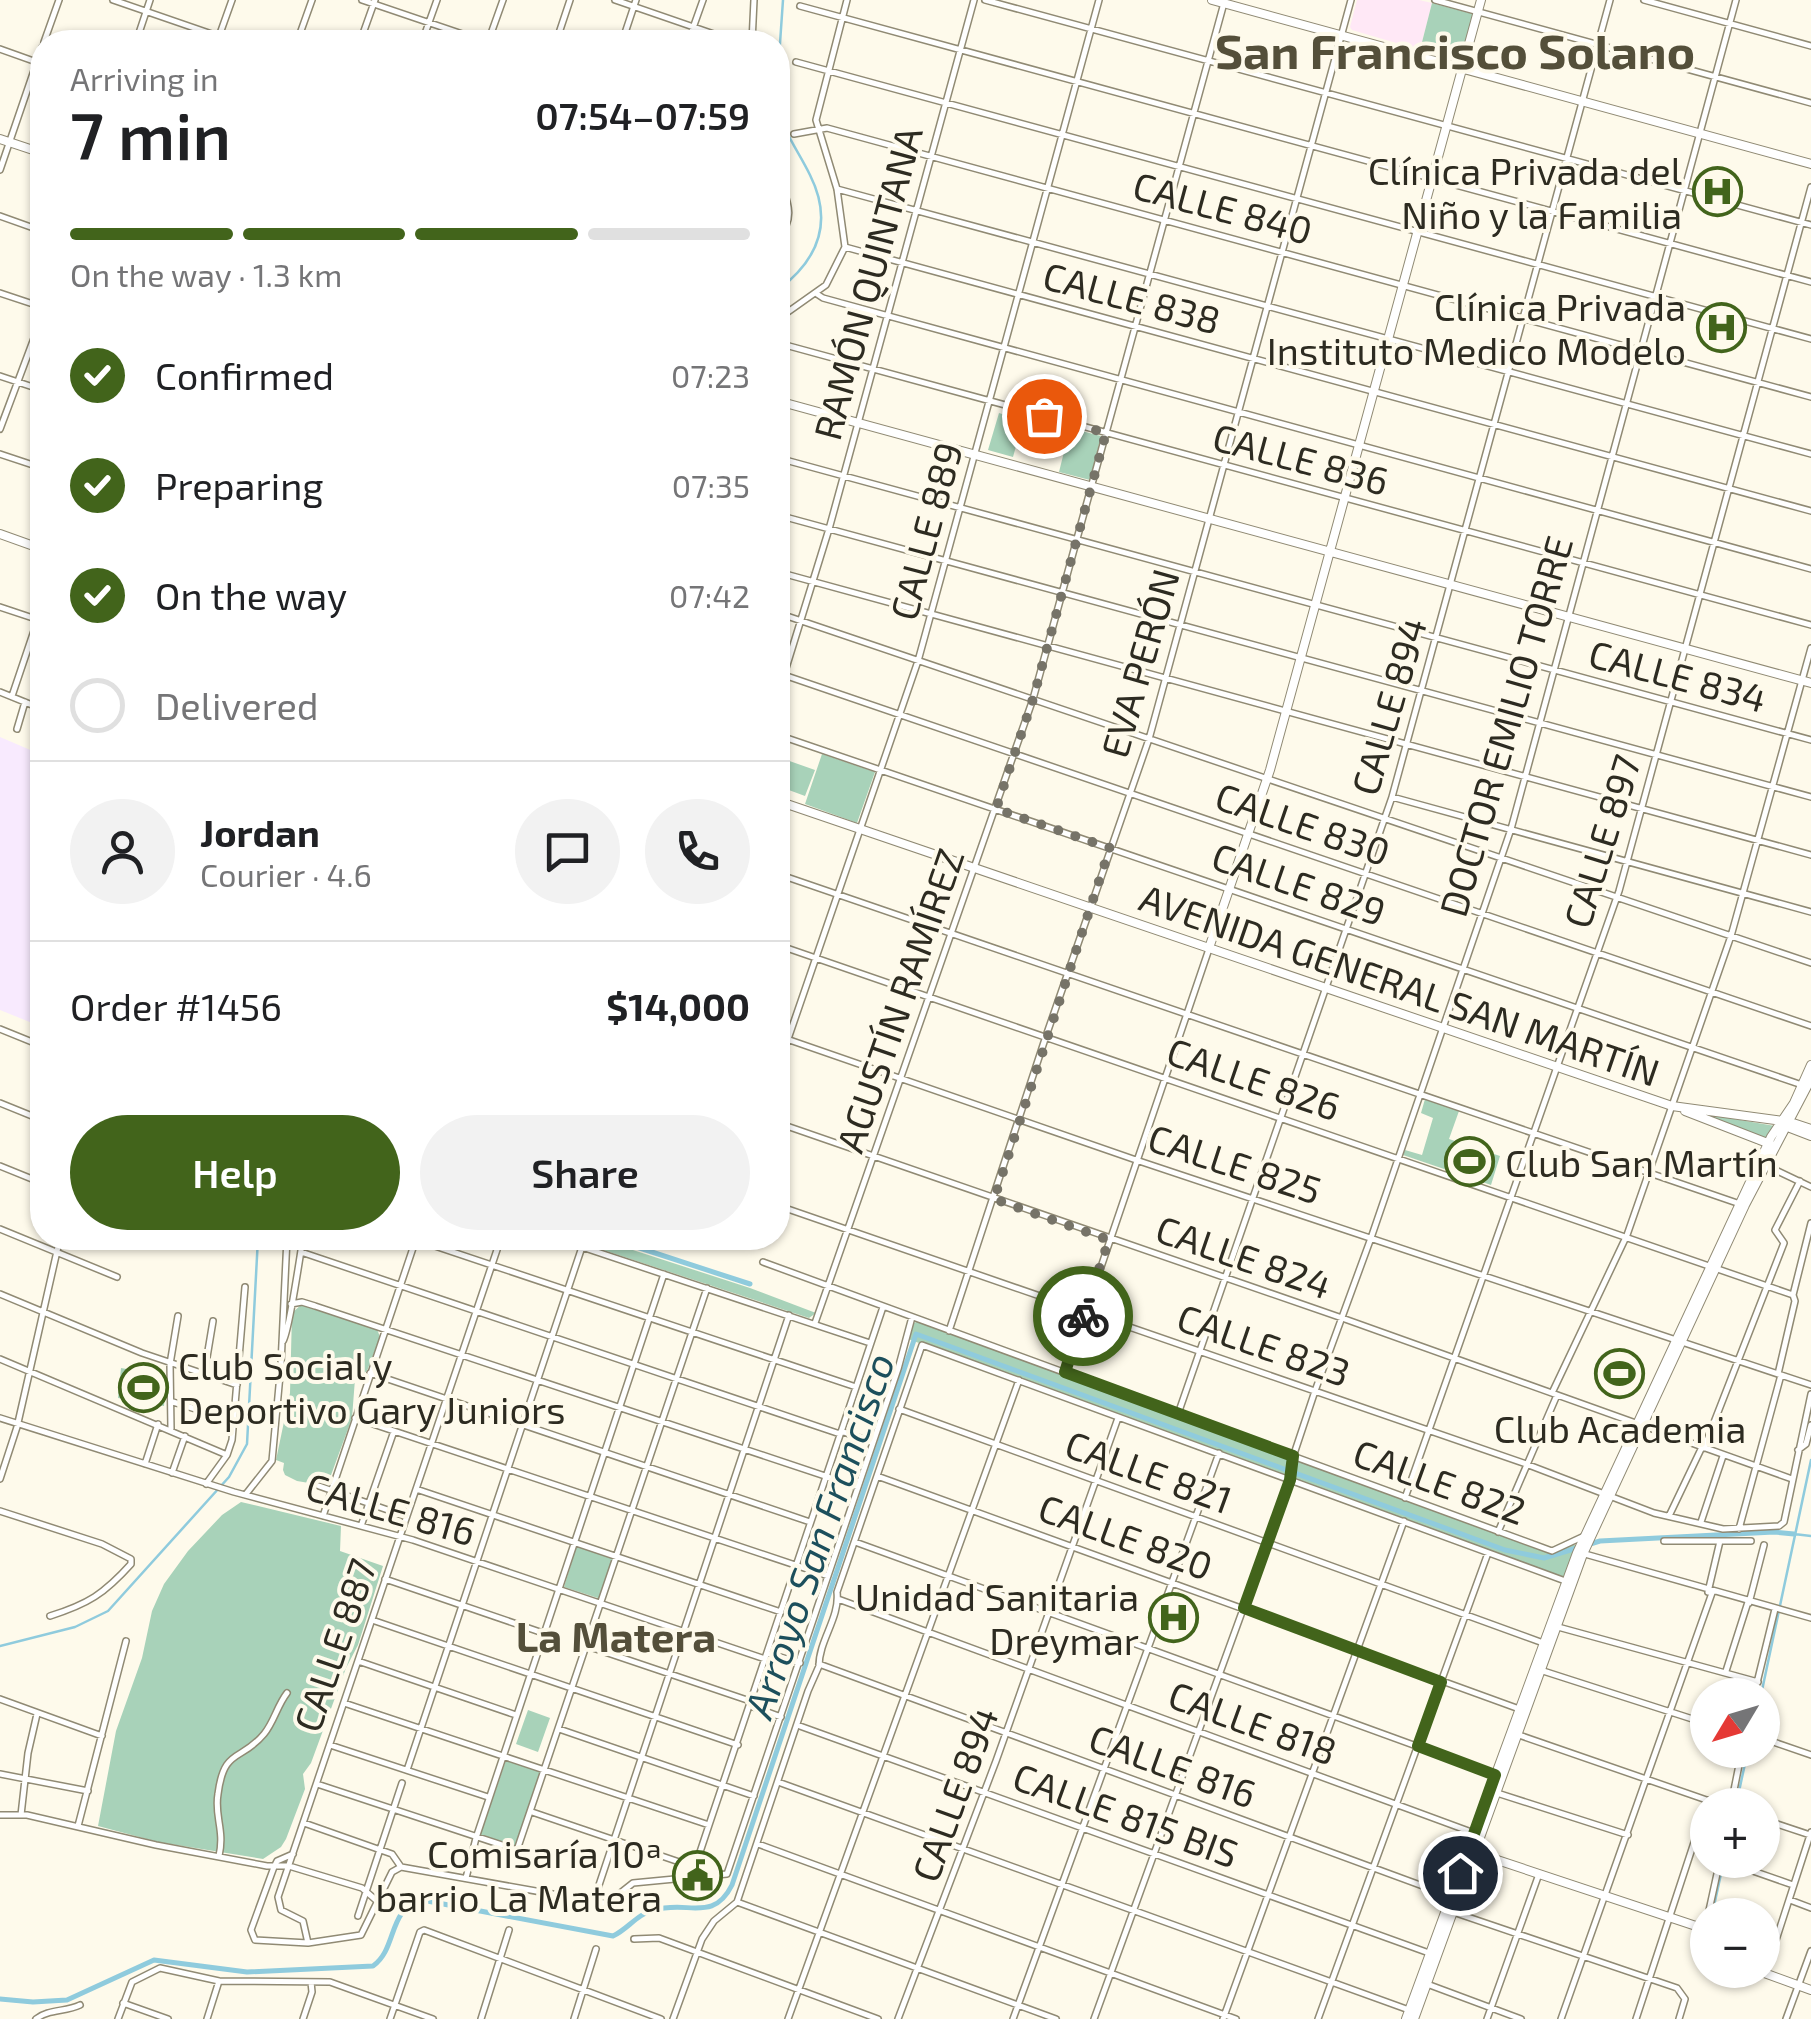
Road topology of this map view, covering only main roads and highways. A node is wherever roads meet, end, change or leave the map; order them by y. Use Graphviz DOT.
graph roads {
  1 [pos="1212,0"];
  2 [pos="1481,0"];
  3 [pos="1225,2"];
  4 [pos="1462,68"];
  5 [pos="5,140"];
  6 [pos="30,149"];
  7 [pos="1811,164"];
  8 [pos="790,404"];
  9 [pos="0,534"];
  10 [pos="30,545"];
  11 [pos="1329,551"];
  12 [pos="1806,681"];
  13 [pos="790,805"];
  14 [pos="1210,948"];
  15 [pos="1811,1065"];
  16 [pos="1811,1078"];
  17 [pos="1672,1106"];
  18 [pos="1786,1124"];
  19 [pos="1811,1132"];
  20 [pos="1772,1145"];
  21 [pos="1714,1266"];
  22 [pos="1568,1582"];
  23 [pos="1546,1644"];
  24 [pos="1522,1710"];
  25 [pos="1498,1776"];
  26 [pos="1477,1834"];
  27 [pos="1471,1851"];
  28 [pos="1690,1924"];
  29 [pos="1433,1956"];
  30 [pos="1780,1979"];
  31 [pos="1811,1990"];
  32 [pos="1410,2016"];
  1 -- 3 [label="main road"];
  2 -- 4 [label="main road"];
  3 -- 4 [label="main road"];
  4 -- 7 [label="main road"];
  4 -- 11 [label="main road"];
  5 -- 6 [label="main road"];
  8 -- 11 [label="main road"];
  9 -- 10 [label="main road"];
  11 -- 12 [label="main road"];
  11 -- 14 [label="main road"];
  13 -- 14 [label="main road, AVENIDA GENERAL SAN MARTÍN"];
  14 -- 17 [label="main road, AVENIDA GENERAL SAN MARTÍN"];
  15 -- 18 [label="main road"];
  16 -- 18 [label="main road"];
  17 -- 18 [label="main road, AVENIDA GENERAL SAN MARTÍN"];
  17 -- 20 [label="main road"];
  18 -- 19 [label="main road, AVENIDA GENERAL SAN MARTÍN"];
  18 -- 20 [label="main road"];
  20 -- 21 [label="main road"];
  20 -- 21 [label="main road"];
  21 -- 22 [label="main road"];
  22 -- 23 [label="main road"];
  22 -- 23 [label="main road"];
  23 -- 24 [label="main road"];
  23 -- 24 [label="main road"];
  24 -- 25 [label="main road"];
  25 -- 26 [label="main road"];
  25 -- 26 [label="main road"];
  26 -- 27 [label="main road"];
  27 -- 28 [label="main road"];
  27 -- 29 [label="main road"];
  27 -- 29 [label="main road"];
  29 -- 32 [label="main road"];
  29 -- 32 [label="main road"];
  30 -- 31 [label="main road"];
}
